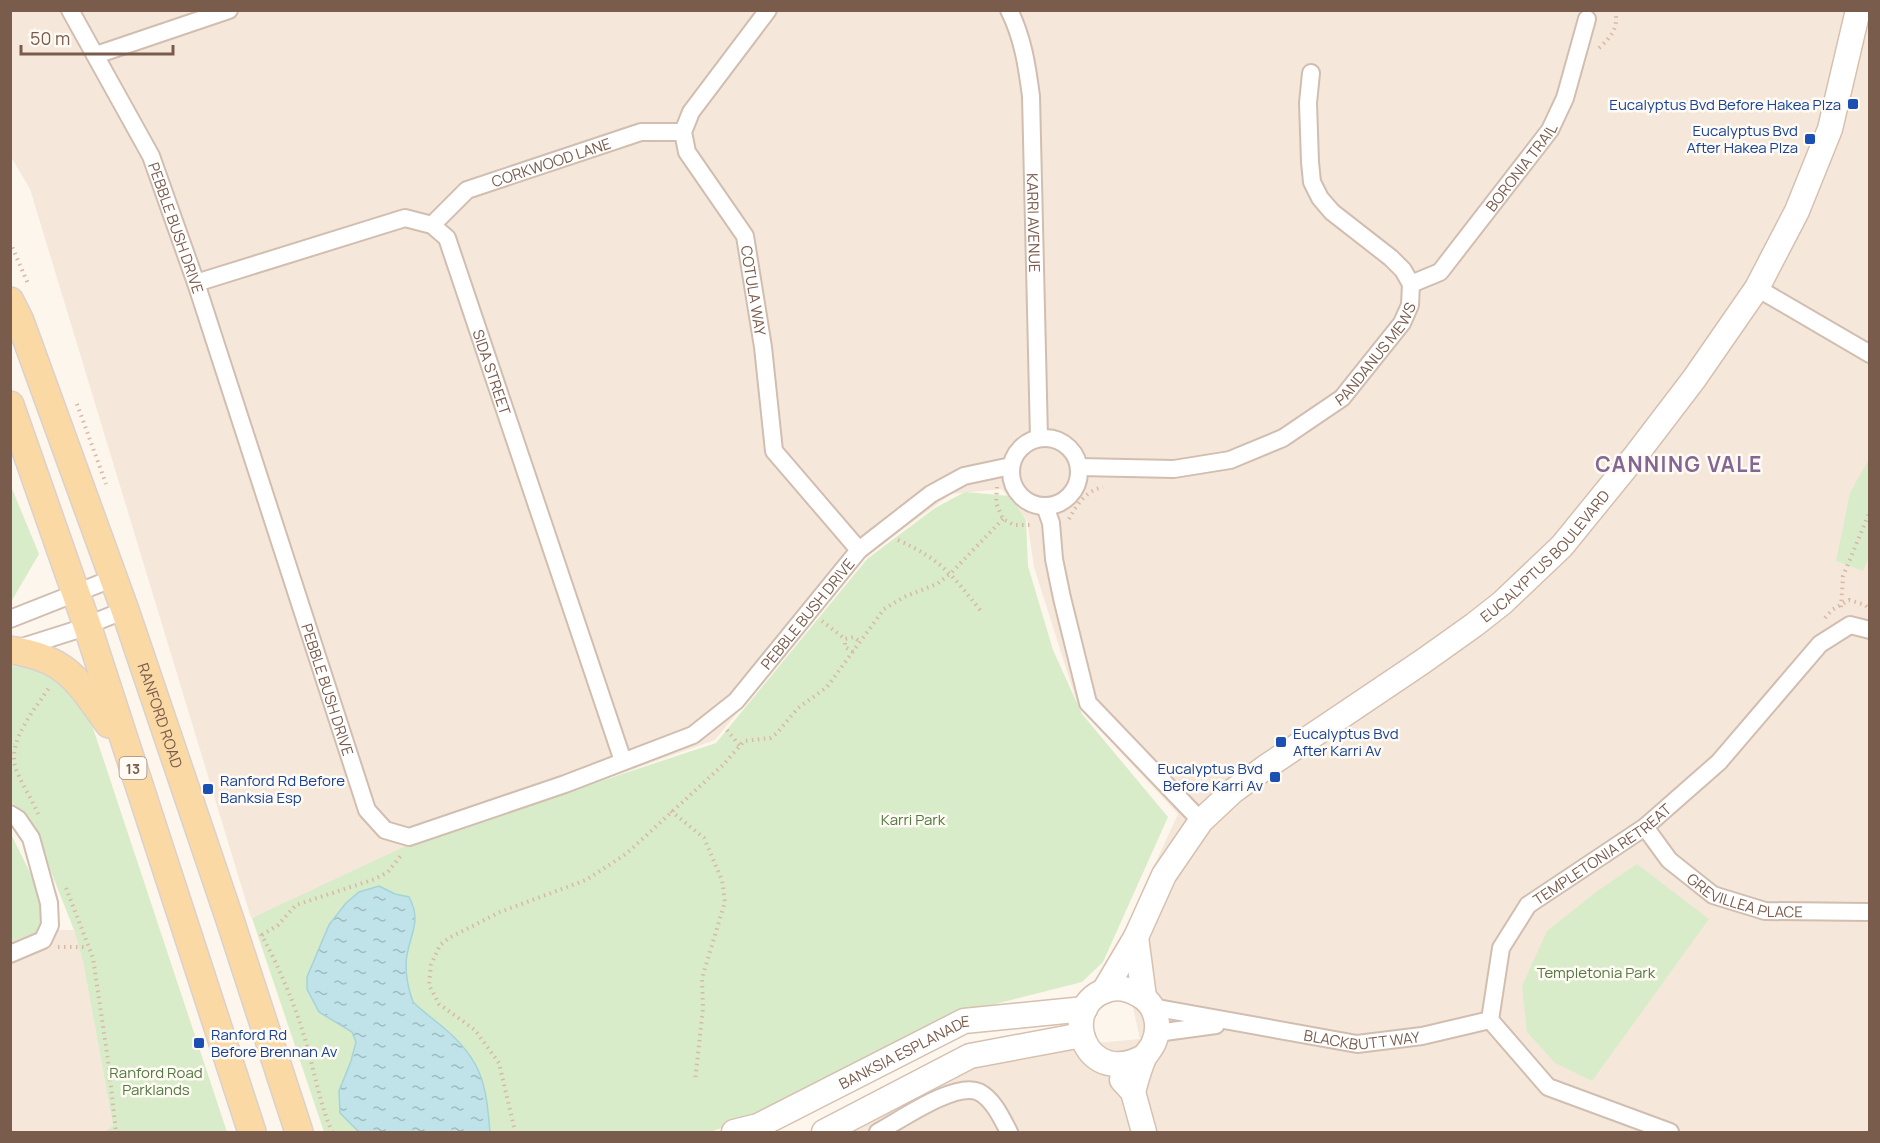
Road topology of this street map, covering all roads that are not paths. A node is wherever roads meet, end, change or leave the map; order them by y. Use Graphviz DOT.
graph roads {
  1 [pos="70,10"];
  2 [pos="230,10"];
  3 [pos="768,10"];
  4 [pos="1009,10"];
  5 [pos="1858,10"];
  6 [pos="1587,19"];
  7 [pos="96,55"];
  8 [pos="1311,73"];
  9 [pos="683,132"];
  10 [pos="432,225"];
  11 [pos="196,283"];
  12 [pos="1411,284"];
  13 [pos="1757,288"];
  14 [pos="10,301"];
  15 [pos="1869,354"];
  16 [pos="10,405"];
  17 [pos="1039,438"];
  18 [pos="1011,466"];
  19 [pos="1079,468"];
  20 [pos="1045,506"];
  21 [pos="859,550"];
  22 [pos="114,578"];
  23 [pos="76,593"];
  24 [pos="125,610"];
  25 [pos="10,619"];
  26 [pos="87,625"];
  27 [pos="1869,630"];
  28 [pos="10,650"];
  29 [pos="126,746"];
  30 [pos="623,761"];
  31 [pos="10,814"];
  32 [pos="1201,821"];
  33 [pos="1645,827"];
  34 [pos="1869,912"];
  35 [pos="1136,938"];
  36 [pos="10,954"];
  37 [pos="1104,991"];
  38 [pos="1148,1002"];
  39 [pos="1085,1009"];
  40 [pos="1490,1020"];
  41 [pos="1232,1022"];
  42 [pos="1157,1033"];
  43 [pos="1082,1035"];
  44 [pos="1145,1056"];
  45 [pos="1108,1063"];
  46 [pos="1133,1092"];
  47 [pos="299,1130"];
  48 [pos="252,1132"];
  49 [pos="734,1132"];
  50 [pos="824,1132"];
  51 [pos="878,1132"];
  52 [pos="1009,1132"];
  53 [pos="1144,1132"];
  54 [pos="1670,1132"];
  1 -- 7 [label="street, PEBBLE BUSH DRIVE"];
  2 -- 7 [label="street"];
  3 -- 9 [label="street"];
  4 -- 17 [label="street, KARRI AVENUE"];
  5 -- 13 [label="street, EUCALYPTUS BOULEVARD"];
  6 -- 12 [label="street, BORONIA TRAIL"];
  7 -- 11 [label="street, PEBBLE BUSH DRIVE"];
  8 -- 12 [label="street, PANDANUS MEWS"];
  9 -- 10 [label="street, CORKWOOD LANE"];
  9 -- 21 [label="street, COTULA WAY"];
  10 -- 11 [label="street"];
  10 -- 30 [label="street, SIDA STREET"];
  11 -- 30 [label="street, PEBBLE BUSH DRIVE"];
  12 -- 19 [label="street, PANDANUS MEWS"];
  13 -- 15 [label="street"];
  13 -- 32 [label="street, EUCALYPTUS BOULEVARD"];
  14 -- 22 [label="main road, RANFORD ROAD"];
  16 -- 23 [label="main road, 13"];
  17 -- 18 [label="street"];
  17 -- 19 [label="street"];
  18 -- 20 [label="street"];
  18 -- 21 [label="street, PEBBLE BUSH DRIVE"];
  19 -- 20 [label="street"];
  20 -- 32 [label="street"];
  21 -- 30 [label="street, PEBBLE BUSH DRIVE"];
  22 -- 23 [label="street"];
  22 -- 24 [label="main road, RANFORD ROAD"];
  23 -- 25 [label="street"];
  23 -- 26 [label="main road, 13"];
  24 -- 26 [label="street"];
  24 -- 47 [label="main road, RANFORD ROAD"];
  26 -- 28 [label="street"];
  26 -- 29 [label="main road, 13"];
  27 -- 33 [label="street, TEMPLETONIA RETREAT"];
  28 -- 29 [label="main road"];
  29 -- 48 [label="main road, 13"];
  31 -- 36 [label="street"];
  32 -- 35 [label="street, EUCALYPTUS BOULEVARD"];
  33 -- 34 [label="street, GREVILLEA PLACE"];
  33 -- 40 [label="street, TEMPLETONIA RETREAT"];
  35 -- 37 [label="street, EUCALYPTUS BOULEVARD"];
  35 -- 38 [label="street"];
  37 -- 38 [label="street"];
  37 -- 39 [label="street, EUCALYPTUS BOULEVARD"];
  38 -- 41 [label="street, BLACKBUTT WAY"];
  38 -- 42 [label="street"];
  39 -- 43 [label="street"];
  39 -- 49 [label="street, BANKSIA ESPLANADE"];
  40 -- 41 [label="street, BLACKBUTT WAY"];
  40 -- 54 [label="street"];
  41 -- 42 [label="street, BLACKBUTT WAY"];
  42 -- 44 [label="street"];
  43 -- 45 [label="street"];
  43 -- 50 [label="street, BANKSIA ESPLANADE"];
  44 -- 45 [label="street"];
  44 -- 46 [label="street"];
  45 -- 46 [label="street"];
  46 -- 53 [label="street"];
  51 -- 52 [label="street"];
}
